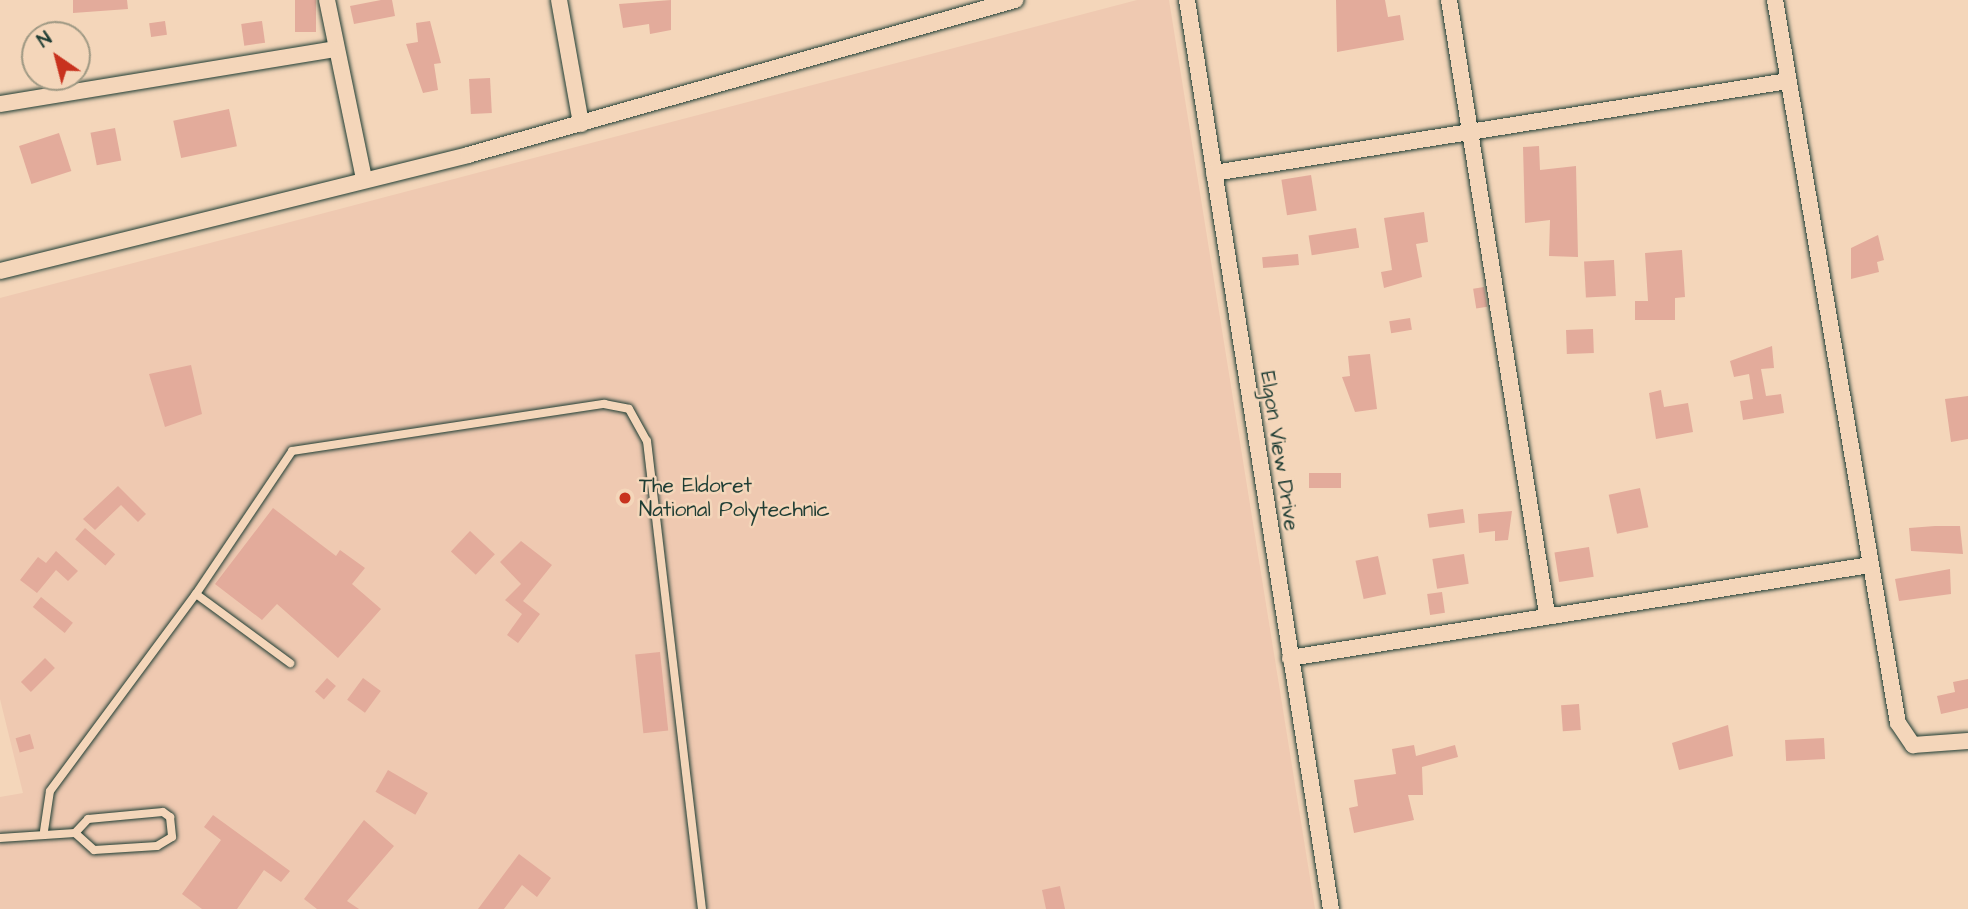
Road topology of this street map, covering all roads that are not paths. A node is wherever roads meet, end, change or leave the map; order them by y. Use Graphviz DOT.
graph roads {
  1 [pos="327,0"];
  2 [pos="559,0"];
  3 [pos="1015,0"];
  4 [pos="1187,0"];
  5 [pos="1449,0"];
  6 [pos="1775,0"];
  7 [pos="335,49"];
  8 [pos="1788,81"];
  9 [pos="0,104"];
  10 [pos="581,124"];
  11 [pos="1467,130"];
  12 [pos="1214,173"];
  13 [pos="364,178"];
  14 [pos="0,271"];
  15 [pos="1870,565"];
  16 [pos="196,594"];
  17 [pos="1547,614"];
  18 [pos="1290,658"];
  19 [pos="290,663"];
  20 [pos="1968,741"];
  21 [pos="44,831"];
  22 [pos="75,833"];
  23 [pos="0,838"];
  24 [pos="702,909"];
  25 [pos="1331,909"];
  1 -- 7 [label="street"];
  2 -- 10 [label="street"];
  3 -- 10 [label="street"];
  4 -- 12 [label="street, Elgon View Drive"];
  5 -- 11 [label="street"];
  6 -- 8 [label="street"];
  7 -- 9 [label="street"];
  7 -- 13 [label="street"];
  8 -- 11 [label="street"];
  8 -- 15 [label="street"];
  10 -- 13 [label="street"];
  11 -- 12 [label="street"];
  11 -- 17 [label="street"];
  12 -- 18 [label="street, Elgon View Drive"];
  13 -- 14 [label="street"];
  15 -- 17 [label="street"];
  15 -- 20 [label="street"];
  16 -- 19 [label="lane"];
  16 -- 21 [label="lane"];
  16 -- 24 [label="lane"];
  17 -- 18 [label="street"];
  18 -- 25 [label="street, Elgon View Drive"];
  21 -- 22 [label="lane"];
  21 -- 23 [label="lane"];
  22 -- 22 [label="lane"];
}
